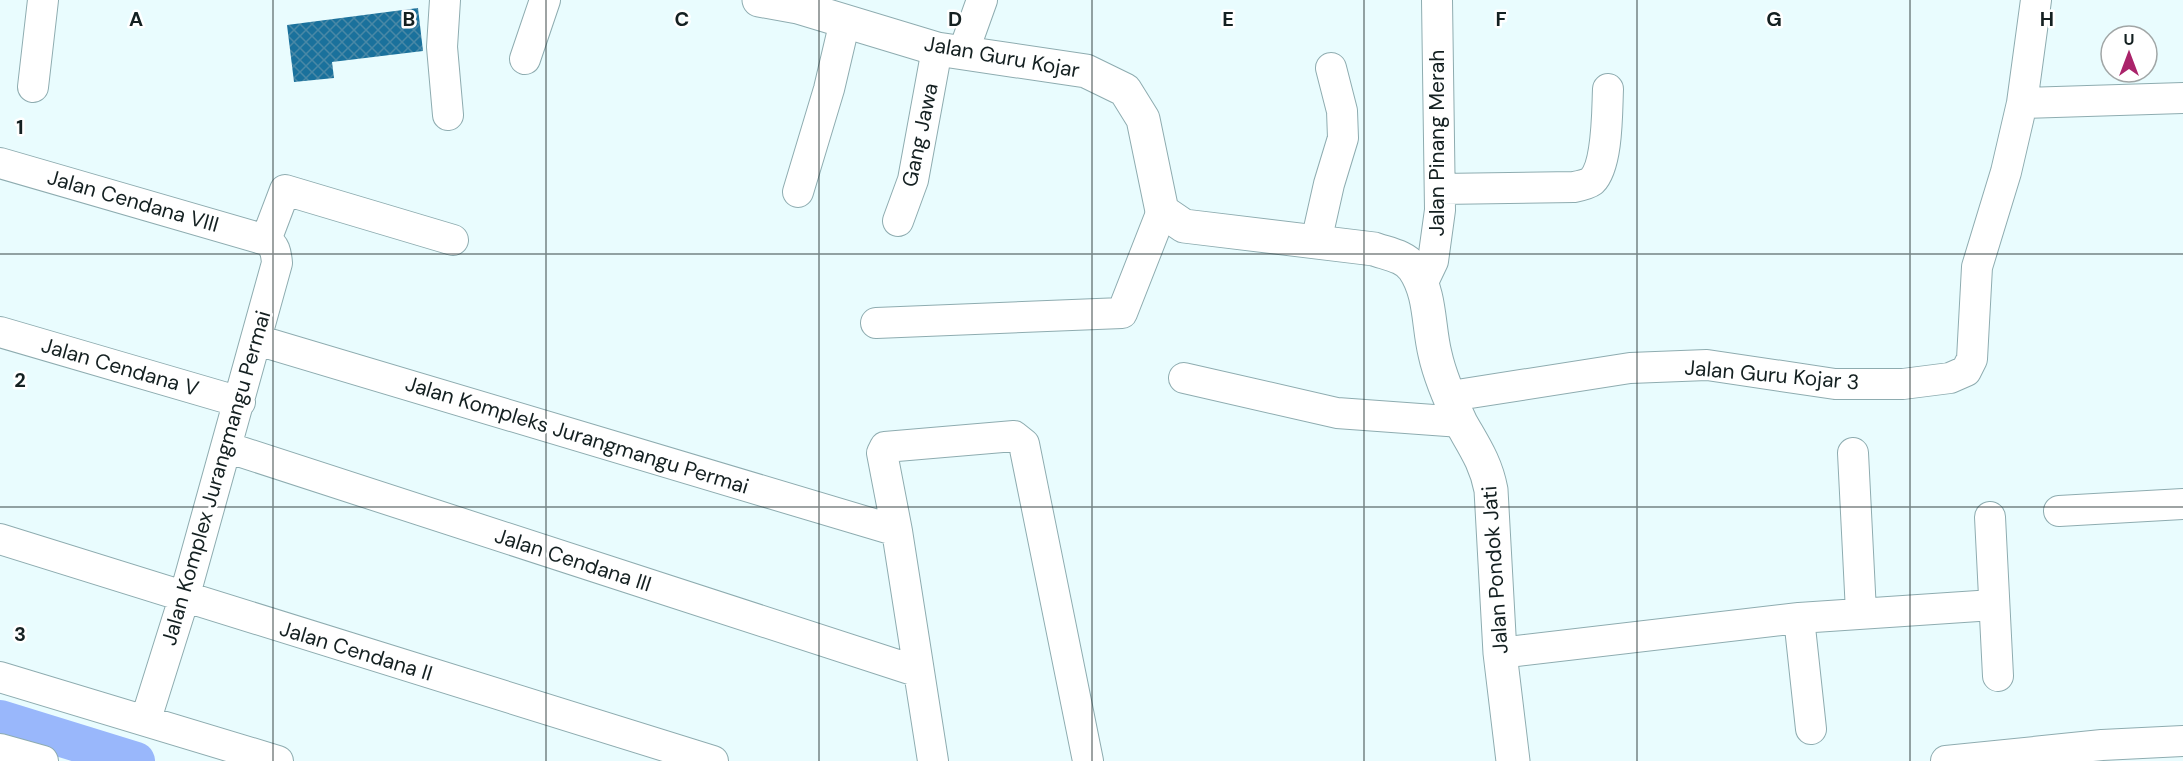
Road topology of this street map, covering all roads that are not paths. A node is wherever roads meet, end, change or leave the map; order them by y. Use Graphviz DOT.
graph roads {
  1 [pos="43,0"];
  2 [pos="445,0"];
  3 [pos="545,0"];
  4 [pos="759,0"];
  5 [pos="982,0"];
  6 [pos="1437,0"];
  7 [pos="2036,0"];
  8 [pos="845,21"];
  9 [pos="950,51"];
  10 [pos="525,58"];
  11 [pos="1331,68"];
  12 [pos="33,87"];
  13 [pos="1608,89"];
  14 [pos="2183,98"];
  15 [pos="2022,103"];
  16 [pos="448,115"];
  17 [pos="0,163"];
  18 [pos="1440,189"];
  19 [pos="798,192"];
  20 [pos="1162,211"];
  21 [pos="898,221"];
  22 [pos="266,240"];
  23 [pos="453,240"];
  24 [pos="1316,242"];
  25 [pos="1422,284"];
  26 [pos="876,323"];
  27 [pos="0,332"];
  28 [pos="257,339"];
  29 [pos="1184,378"];
  30 [pos="240,402"];
  31 [pos="1456,409"];
  32 [pos="226,447"];
  33 [pos="1854,453"];
  34 [pos="2183,504"];
  35 [pos="2059,511"];
  36 [pos="1990,517"];
  37 [pos="897,531"];
  38 [pos="0,539"];
  39 [pos="184,598"];
  40 [pos="1993,605"];
  41 [pos="1861,612"];
  42 [pos="1798,618"];
  43 [pos="1500,653"];
  44 [pos="919,672"];
  45 [pos="1998,676"];
  46 [pos="0,678"];
  47 [pos="146,720"];
  48 [pos="1810,729"];
  49 [pos="2183,741"];
  50 [pos="0,749"];
  51 [pos="2103,753"];
  52 [pos="43,761"];
  53 [pos="278,761"];
  54 [pos="713,761"];
  55 [pos="933,761"];
  56 [pos="1088,761"];
  57 [pos="1513,761"];
  58 [pos="1946,761"];
  1 -- 12 [label="street"];
  2 -- 16 [label="street"];
  3 -- 10 [label="street"];
  4 -- 8 [label="street, Jalan Guru Kojar"];
  5 -- 9 [label="street, Gang Jawa"];
  6 -- 18 [label="street, Jalan Pinang Merah"];
  7 -- 15 [label="street, Jalan Guru Kojar 3"];
  8 -- 9 [label="street, Jalan Guru Kojar"];
  8 -- 19 [label="street"];
  9 -- 20 [label="street, Jalan Guru Kojar"];
  9 -- 21 [label="street, Gang Jawa"];
  11 -- 24 [label="street"];
  13 -- 18 [label="street"];
  14 -- 15 [label="street"];
  15 -- 31 [label="street, Jalan Guru Kojar 3"];
  17 -- 22 [label="street, Jalan Cendana VIII"];
  18 -- 25 [label="street, Jalan Pinang Merah"];
  20 -- 24 [label="street"];
  20 -- 26 [label="street"];
  22 -- 23 [label="street"];
  22 -- 28 [label="street, Jalan Komplex Jurangmangu Permai"];
  24 -- 25 [label="street"];
  25 -- 31 [label="street, Jalan Pondok Jati"];
  27 -- 30 [label="street, Jalan Cendana V"];
  28 -- 30 [label="street, Jalan Komplex Jurangmangu Permai"];
  28 -- 37 [label="street, Jalan Kompleks Jurangmangu Permai"];
  29 -- 31 [label="street"];
  30 -- 32 [label="street, Jalan Komplex Jurangmangu Permai"];
  31 -- 43 [label="street, Jalan Pondok Jati"];
  32 -- 39 [label="street, Jalan Komplex Jurangmangu Permai"];
  32 -- 44 [label="street, Jalan Cendana III"];
  33 -- 41 [label="street"];
  34 -- 35 [label="street"];
  36 -- 40 [label="street"];
  37 -- 44 [label="street"];
  37 -- 56 [label="street"];
  38 -- 39 [label="street, Jalan Cendana II"];
  39 -- 47 [label="street, Jalan Komplex Jurangmangu Permai"];
  39 -- 54 [label="street, Jalan Cendana II"];
  40 -- 41 [label="street"];
  40 -- 45 [label="street"];
  41 -- 42 [label="street"];
  42 -- 43 [label="street"];
  42 -- 48 [label="street"];
  43 -- 57 [label="street, Jalan Pondok Jati"];
  44 -- 55 [label="street"];
  46 -- 47 [label="street"];
  47 -- 53 [label="street"];
  49 -- 51 [label="street"];
  50 -- 52 [label="street"];
  51 -- 58 [label="street"];
}
